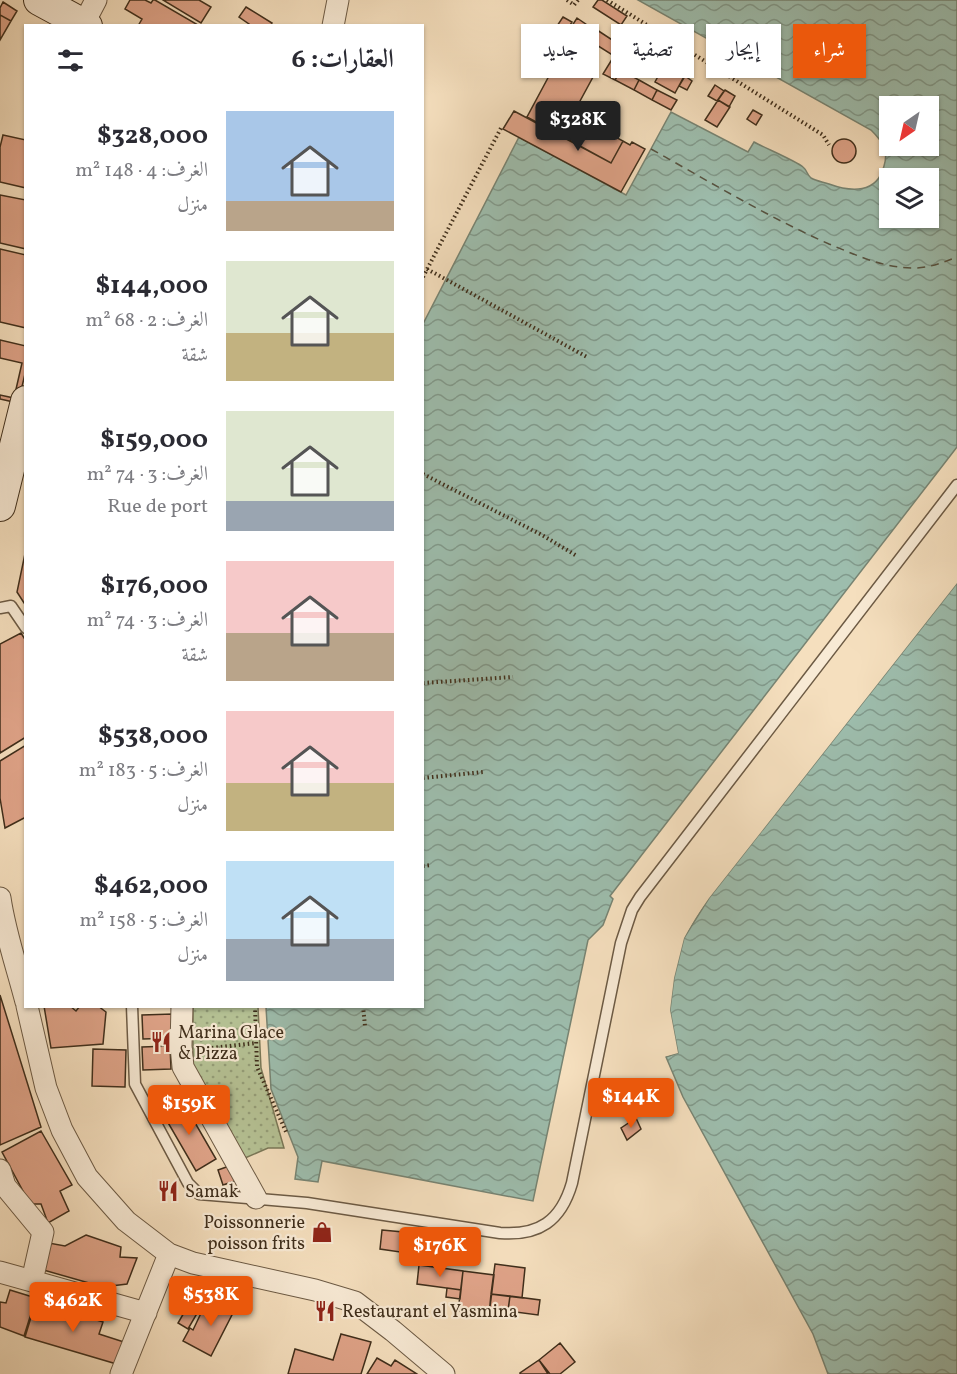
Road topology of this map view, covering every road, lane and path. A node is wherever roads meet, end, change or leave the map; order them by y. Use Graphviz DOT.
graph roads {
  1 [pos="39,0"];
  2 [pos="338,0"];
  3 [pos="567,0"];
  4 [pos="578,0"];
  5 [pos="607,0"];
  6 [pos="89,16"];
  7 [pos="333,24"];
  8 [pos="501,128"];
  9 [pos="829,145"];
  10 [pos="427,269"];
  11 [pos="424,275"];
  12 [pos="587,357"];
  13 [pos="24,409"];
  14 [pos="424,475"];
  15 [pos="957,485"];
  16 [pos="0,506"];
  17 [pos="577,556"];
  18 [pos="0,608"];
  19 [pos="24,625"];
  20 [pos="513,677"];
  21 [pos="424,683"];
  22 [pos="483,772"];
  23 [pos="424,778"];
  24 [pos="424,866"];
  25 [pos="431,866"];
  26 [pos="0,898"];
  27 [pos="2,920"];
  28 [pos="24,994"];
  29 [pos="27,1008"];
  30 [pos="132,1008"];
  31 [pos="182,1008"];
  32 [pos="255,1008"];
  33 [pos="363,1008"];
  34 [pos="365,1026"];
  35 [pos="256,1043"];
  36 [pos="181,1046"];
  37 [pos="287,1134"];
  38 [pos="2,1180"];
  39 [pos="256,1198"];
  40 [pos="169,1254"];
  41 [pos="0,1272"];
  42 [pos="32,1281"];
  43 [pos="146,1313"];
  44 [pos="121,1374"];
  45 [pos="444,1374"];
  1 -- 6 [label="street"];
  2 -- 7 [label="street"];
  3 -- 4 [label="path"];
  5 -- 9 [label="path"];
  8 -- 10 [label="path"];
  10 -- 11 [label="path"];
  10 -- 12 [label="path"];
  13 -- 16 [label="street"];
  14 -- 17 [label="path"];
  15 -- 39 [label="lane"];
  18 -- 19 [label="lane"];
  20 -- 21 [label="path"];
  22 -- 23 [label="path"];
  24 -- 25 [label="path"];
  26 -- 27 [label="street"];
  27 -- 28 [label="street"];
  29 -- 40 [label="street"];
  30 -- 39 [label="lane"];
  31 -- 36 [label="street"];
  32 -- 35 [label="path"];
  33 -- 34 [label="path"];
  35 -- 36 [label="path"];
  35 -- 37 [label="path"];
  36 -- 39 [label="street"];
  38 -- 42 [label="street"];
  40 -- 43 [label="street"];
  40 -- 45 [label="street"];
  41 -- 42 [label="street"];
  42 -- 43 [label="street"];
  43 -- 44 [label="street"];
}
